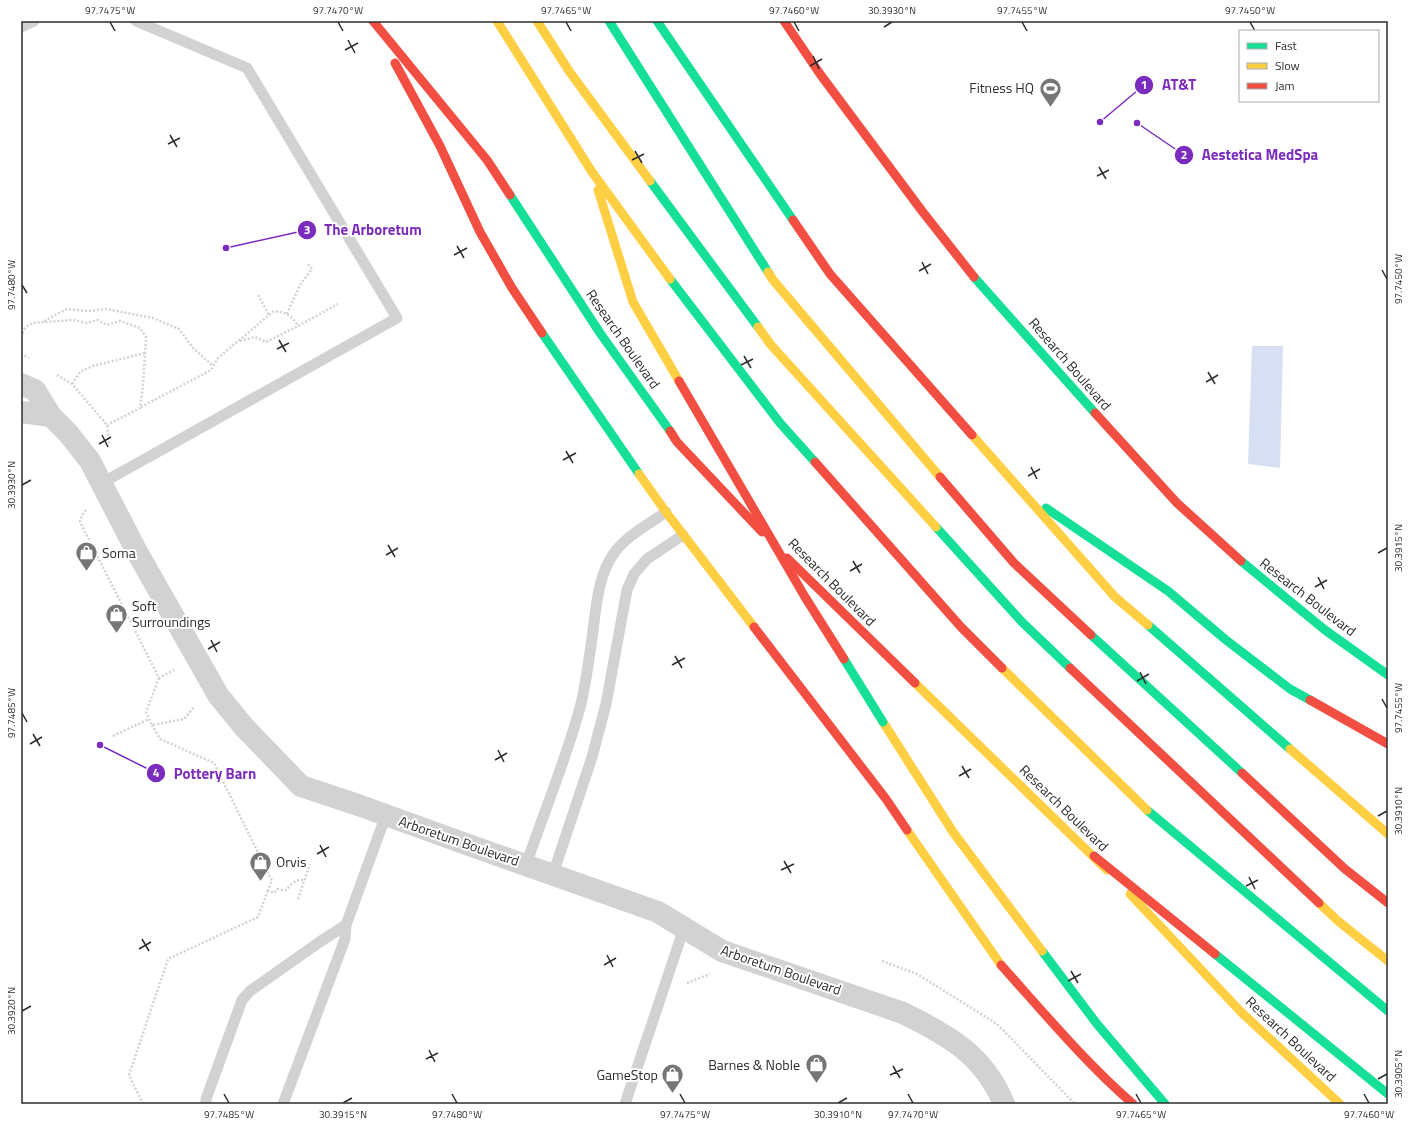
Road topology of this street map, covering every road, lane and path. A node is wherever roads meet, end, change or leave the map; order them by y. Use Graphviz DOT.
graph roads {
  1 [pos="34,21"];
  2 [pos="136,21"];
  3 [pos="373,21"];
  4 [pos="497,21"];
  5 [pos="537,21"];
  6 [pos="609,21"];
  7 [pos="657,21"];
  8 [pos="784,21"];
  9 [pos="21,27"];
  10 [pos="592,172"];
  11 [pos="308,264"];
  12 [pos="258,295"];
  13 [pos="338,304"];
  14 [pos="287,314"];
  15 [pos="269,315"];
  16 [pos="41,323"];
  17 [pos="298,326"];
  18 [pos="21,338"];
  19 [pos="238,341"];
  20 [pos="145,353"];
  21 [pos="21,354"];
  22 [pos="33,361"];
  23 [pos="213,366"];
  24 [pos="51,371"];
  25 [pos="21,384"];
  26 [pos="72,384"];
  27 [pos="140,408"];
  28 [pos="21,412"];
  29 [pos="51,416"];
  30 [pos="107,425"];
  31 [pos="109,447"];
  32 [pos="102,483"];
  33 [pos="1017,488"];
  34 [pos="88,506"];
  35 [pos="666,512"];
  36 [pos="683,535"];
  37 [pos="174,670"];
  38 [pos="1388,675"];
  39 [pos="159,678"];
  40 [pos="196,706"];
  41 [pos="149,719"];
  42 [pos="152,725"];
  43 [pos="113,736"];
  44 [pos="1388,744"];
  45 [pos="386,815"];
  46 [pos="1388,834"];
  47 [pos="1094,856"];
  48 [pos="310,864"];
  49 [pos="526,865"];
  50 [pos="553,874"];
  51 [pos="305,880"];
  52 [pos="268,890"];
  53 [pos="298,899"];
  54 [pos="1388,903"];
  55 [pos="346,925"];
  56 [pos="684,928"];
  57 [pos="882,961"];
  58 [pos="1388,961"];
  59 [pos="717,976"];
  60 [pos="681,986"];
  61 [pos="1388,1012"];
  62 [pos="1388,1094"];
  63 [pos="143,1104"];
  64 [pos="206,1104"];
  65 [pos="283,1104"];
  66 [pos="625,1104"];
  67 [pos="1004,1104"];
  68 [pos="1075,1104"];
  69 [pos="1132,1104"];
  70 [pos="1165,1104"];
  71 [pos="1340,1104"];
  1 -- 9 [label="lane"];
  2 -- 32 [label="lane"];
  3 -- 35 [label="main road, Research Boulevard"];
  3 -- 47 [label="main road, Research Boulevard"];
  4 -- 10 [label="main road"];
  5 -- 58 [label="main road"];
  6 -- 54 [label="main road"];
  7 -- 33 [label="main road"];
  8 -- 38 [label="main road, Research Boulevard"];
  10 -- 61 [label="main road"];
  10 -- 70 [label="main road, bridge"];
  11 -- 14 [label="path"];
  12 -- 15 [label="path"];
  13 -- 17 [label="path"];
  14 -- 15 [label="path"];
  14 -- 17 [label="path"];
  15 -- 19 [label="path"];
  16 -- 18 [label="path"];
  16 -- 20 [label="path"];
  16 -- 23 [label="path"];
  17 -- 19 [label="path"];
  19 -- 23 [label="path"];
  20 -- 26 [label="path"];
  20 -- 27 [label="path"];
  21 -- 22 [label="path"];
  23 -- 27 [label="path"];
  24 -- 26 [label="path"];
  25 -- 29 [label="street, Arboretum Boulevard"];
  26 -- 30 [label="path"];
  27 -- 30 [label="path"];
  28 -- 29 [label="street"];
  29 -- 32 [label="street, Arboretum Boulevard"];
  30 -- 31 [label="path"];
  32 -- 45 [label="street, Arboretum Boulevard"];
  33 -- 44 [label="main road"];
  33 -- 46 [label="main road"];
  34 -- 39 [label="path"];
  35 -- 36 [label="main road, Research Boulevard"];
  35 -- 49 [label="lane"];
  36 -- 50 [label="lane"];
  36 -- 69 [label="main road, Research Boulevard"];
  37 -- 39 [label="path"];
  39 -- 41 [label="path"];
  40 -- 42 [label="path"];
  41 -- 42 [label="path"];
  41 -- 43 [label="path"];
  42 -- 52 [label="path"];
  45 -- 49 [label="street, Arboretum Boulevard"];
  45 -- 55 [label="lane"];
  47 -- 62 [label="main road"];
  47 -- 71 [label="main road, Research Boulevard"];
  48 -- 51 [label="path"];
  49 -- 50 [label="street, Arboretum Boulevard"];
  50 -- 56 [label="street, Arboretum Boulevard"];
  51 -- 52 [label="path"];
  51 -- 53 [label="path"];
  52 -- 63 [label="path"];
  55 -- 64 [label="lane"];
  55 -- 65 [label="lane"];
  56 -- 66 [label="lane"];
  56 -- 67 [label="street, Arboretum Boulevard"];
  57 -- 68 [label="path"];
  59 -- 60 [label="path"];
}
